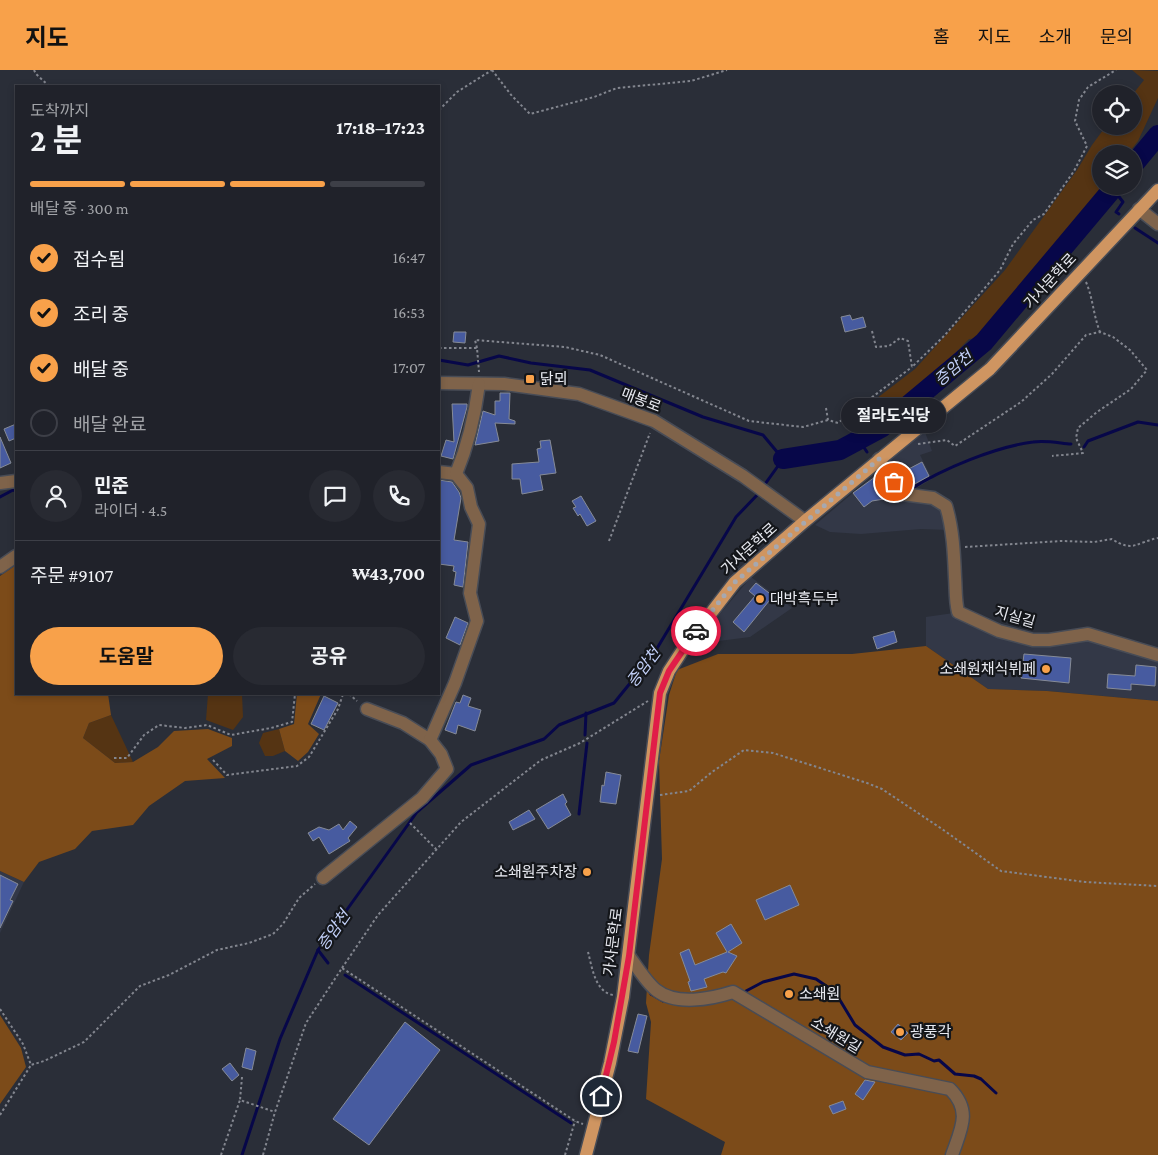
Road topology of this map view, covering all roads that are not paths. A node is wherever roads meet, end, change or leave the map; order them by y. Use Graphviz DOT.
graph roads {
  1 [pos="1158,190"];
  2 [pos="1139,209"];
  3 [pos="1158,224"];
  4 [pos="479,380"];
  5 [pos="440,383"];
  6 [pos="879,459"];
  7 [pos="440,472"];
  8 [pos="456,474"];
  9 [pos="15,480"];
  10 [pos="0,483"];
  11 [pos="805,521"];
  12 [pos="15,557"];
  13 [pos="0,567"];
  14 [pos="1158,654"];
  15 [pos="367,709"];
  16 [pos="430,740"];
  17 [pos="323,878"];
  18 [pos="629,956"];
  19 [pos="586,1155"];
  20 [pos="952,1155"];
  1 -- 2 [label="main road, 가사문학로"];
  2 -- 3 [label="street"];
  2 -- 6 [label="main road, 가사문학로"];
  4 -- 5 [label="street, 매봉로"];
  4 -- 8 [label="street"];
  4 -- 11 [label="street, 매봉로"];
  6 -- 11 [label="main road, 가사문학로"];
  6 -- 14 [label="street, 지실길"];
  7 -- 8 [label="street"];
  8 -- 16 [label="street"];
  9 -- 10 [label="street"];
  11 -- 18 [label="main road, 가사문학로"];
  12 -- 13 [label="street"];
  15 -- 16 [label="street"];
  16 -- 17 [label="street"];
  18 -- 19 [label="main road, 가사문학로"];
  18 -- 20 [label="street, 소쇄원길"];
}
